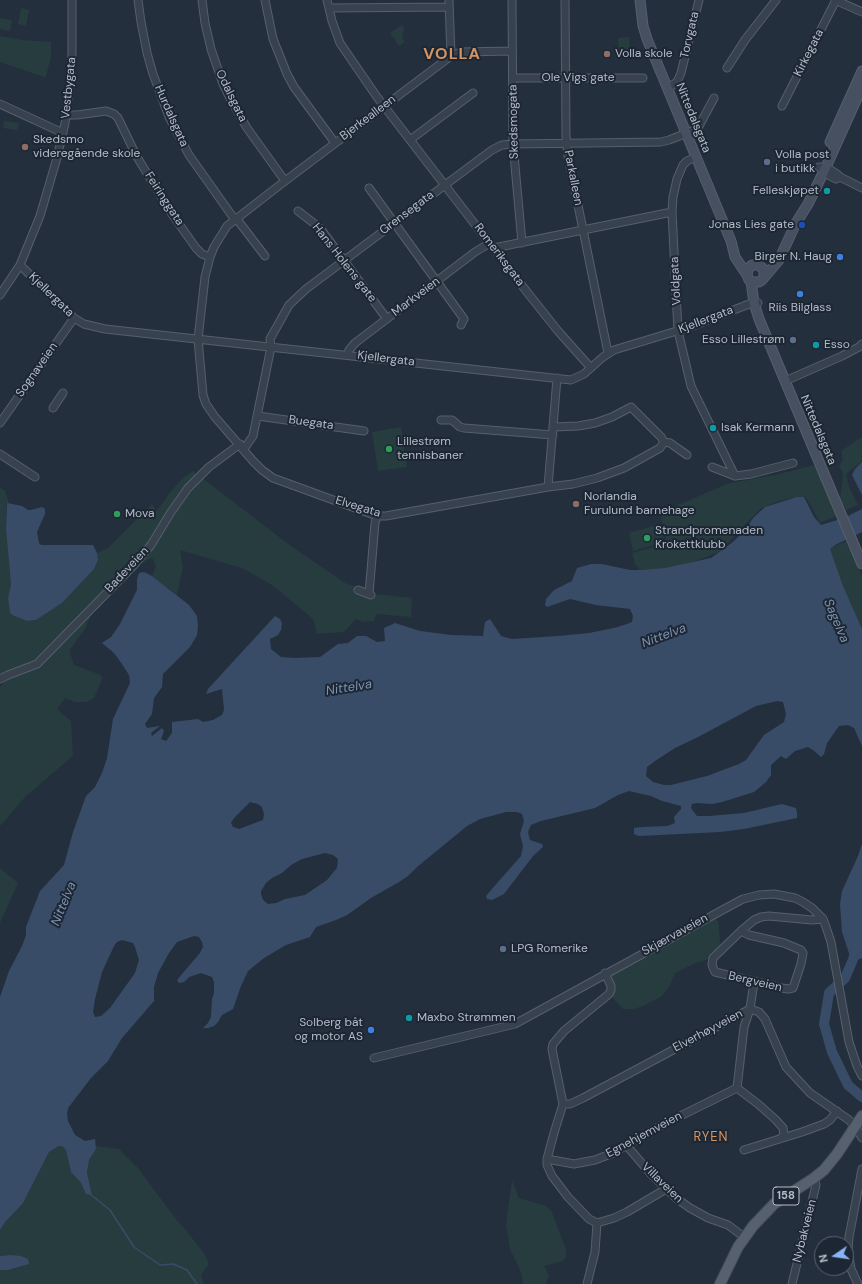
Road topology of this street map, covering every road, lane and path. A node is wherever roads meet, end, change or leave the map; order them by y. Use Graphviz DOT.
graph roads {
  1 [pos="72,0"];
  2 [pos="138,0"];
  3 [pos="202,0"];
  4 [pos="265,0"];
  5 [pos="327,0"];
  6 [pos="512,0"];
  7 [pos="565,0"];
  8 [pos="640,0"];
  9 [pos="699,0"];
  10 [pos="776,0"];
  11 [pos="835,0"];
  12 [pos="449,4"];
  13 [pos="329,8"];
  14 [pos="862,12"];
  15 [pos="512,51"];
  16 [pos="451,56"];
  17 [pos="727,68"];
  18 [pos="862,71"];
  19 [pos="513,78"];
  20 [pos="566,78"];
  21 [pos="644,78"];
  22 [pos="862,87"];
  23 [pos="668,88"];
  24 [pos="473,93"];
  25 [pos="714,98"];
  26 [pos="0,104"];
  27 [pos="782,106"];
  28 [pos="384,107"];
  29 [pos="67,114"];
  30 [pos="63,133"];
  31 [pos="684,134"];
  32 [pos="410,140"];
  33 [pos="335,143"];
  34 [pos="567,143"];
  35 [pos="513,144"];
  36 [pos="696,156"];
  37 [pos="823,169"];
  38 [pos="285,181"];
  39 [pos="445,184"];
  40 [pos="368,188"];
  41 [pos="862,188"];
  42 [pos="298,211"];
  43 [pos="672,212"];
  44 [pos="236,219"];
  45 [pos="395,223"];
  46 [pos="584,231"];
  47 [pos="522,243"];
  48 [pos="732,244"];
  49 [pos="492,246"];
  50 [pos="784,248"];
  51 [pos="265,256"];
  52 [pos="210,257"];
  53 [pos="344,261"];
  54 [pos="20,265"];
  55 [pos="757,266"];
  56 [pos="749,278"];
  57 [pos="763,279"];
  58 [pos="438,281"];
  59 [pos="3,284"];
  60 [pos="0,295"];
  61 [pos="756,303"];
  62 [pos="74,318"];
  63 [pos="387,319"];
  64 [pos="461,325"];
  65 [pos="678,330"];
  66 [pos="198,338"];
  67 [pos="271,347"];
  68 [pos="861,348"];
  69 [pos="608,353"];
  70 [pos="348,355"];
  71 [pos="591,368"];
  72 [pos="557,378"];
  73 [pos="784,381"];
  74 [pos="63,393"];
  75 [pos="53,408"];
  76 [pos="258,416"];
  77 [pos="441,420"];
  78 [pos="0,423"];
  79 [pos="554,427"];
  80 [pos="364,430"];
  81 [pos="553,435"];
  82 [pos="664,442"];
  83 [pos="242,447"];
  84 [pos="0,454"];
  85 [pos="687,455"];
  86 [pos="793,463"];
  87 [pos="712,468"];
  88 [pos="735,476"];
  89 [pos="35,477"];
  90 [pos="551,487"];
  91 [pos="552,495"];
  92 [pos="377,516"];
  93 [pos="862,564"];
  94 [pos="358,590"];
  95 [pos="0,680"];
  96 [pos="823,919"];
  97 [pos="741,931"];
  98 [pos="605,973"];
  99 [pos="754,982"];
  100 [pos="750,1009"];
  101 [pos="374,1058"];
  102 [pos="862,1076"];
  103 [pos="737,1088"];
  104 [pos="563,1104"];
  105 [pos="837,1112"];
  106 [pos="862,1116"];
  107 [pos="855,1126"];
  108 [pos="781,1138"];
  109 [pos="862,1138"];
  110 [pos="627,1146"];
  111 [pos="744,1150"];
  112 [pos="547,1159"];
  113 [pos="862,1169"];
  114 [pos="814,1178"];
  115 [pos="666,1189"];
  116 [pos="597,1223"];
  117 [pos="744,1236"];
  118 [pos="586,1284"];
  119 [pos="720,1284"];
  120 [pos="792,1284"];
  121 [pos="858,1284"];
  1 -- 29 [label="street, Vestbygata"];
  2 -- 44 [label="street, Hurdalsgata"];
  3 -- 38 [label="street, Odalsgata"];
  4 -- 33 [label="street"];
  5 -- 13 [label="street, Romeriksgata"];
  6 -- 15 [label="street, Skedsmogata"];
  7 -- 20 [label="street, Parkalleen"];
  8 -- 23 [label="main road, Nittedalsgata"];
  9 -- 23 [label="street, Torvgata"];
  10 -- 17 [label="street"];
  11 -- 14 [label="street"];
  11 -- 27 [label="street, Kirkegata"];
  12 -- 13 [label="street"];
  12 -- 16 [label="street"];
  13 -- 28 [label="street, Romeriksgata"];
  15 -- 16 [label="street, Bjerkealleen"];
  15 -- 19 [label="street, Skedsmogata"];
  16 -- 28 [label="street, Bjerkealleen"];
  18 -- 37 [label="main road"];
  19 -- 20 [label="street, Ole Vigs gate"];
  19 -- 35 [label="street, Skedsmogata"];
  20 -- 21 [label="street, Ole Vigs gate"];
  20 -- 34 [label="street, Parkalleen"];
  22 -- 37 [label="main road"];
  23 -- 31 [label="main road, Nittedalsgata"];
  24 -- 32 [label="street"];
  25 -- 31 [label="street"];
  26 -- 30 [label="street"];
  28 -- 32 [label="street, Romeriksgata"];
  28 -- 33 [label="street, Bjerkealleen"];
  29 -- 30 [label="street, Vestbygata"];
  29 -- 52 [label="street, Feiringgata"];
  30 -- 54 [label="street, Vestbygata"];
  31 -- 34 [label="street, Grensegata"];
  31 -- 36 [label="main road, Nittedalsgata"];
  32 -- 39 [label="street, Romeriksgata"];
  33 -- 38 [label="street, Bjerkealleen"];
  34 -- 35 [label="street, Grensegata"];
  34 -- 46 [label="street, Parkalleen"];
  35 -- 39 [label="street, Grensegata"];
  35 -- 47 [label="street, Skedsmogata"];
  36 -- 43 [label="street, Voldgata"];
  36 -- 48 [label="main road, Nittedalsgata"];
  37 -- 41 [label="street"];
  37 -- 50 [label="main road"];
  38 -- 44 [label="street, Bjerkealleen"];
  39 -- 45 [label="street, Grensegata"];
  39 -- 49 [label="street, Romeriksgata"];
  40 -- 45 [label="street"];
  42 -- 53 [label="street, Hans Holens gate"];
  43 -- 46 [label="street, Markveien"];
  43 -- 65 [label="street, Voldgata"];
  44 -- 51 [label="street"];
  44 -- 52 [label="street, Bjerkealleen"];
  45 -- 53 [label="street, Grensegata"];
  45 -- 58 [label="street"];
  46 -- 47 [label="street, Markveien"];
  46 -- 69 [label="street, Parkalleen"];
  47 -- 49 [label="street, Markveien"];
  48 -- 55 [label="main road, Nittedalsgata"];
  48 -- 56 [label="main road, Nittedalsgata"];
  49 -- 58 [label="street, Markveien"];
  49 -- 71 [label="street, Romeriksgata"];
  50 -- 55 [label="main road"];
  50 -- 57 [label="main road"];
  52 -- 66 [label="street, Bjerkealleen"];
  53 -- 63 [label="street, Hans Holens gate"];
  53 -- 67 [label="street, Grensegata"];
  54 -- 59 [label="street, Vestbygata"];
  54 -- 62 [label="street, Kjellergata"];
  55 -- 56 [label="main road"];
  55 -- 57 [label="main road"];
  56 -- 57 [label="main road"];
  56 -- 61 [label="main road, Nittedalsgata"];
  57 -- 61 [label="main road, Nittedalsgata"];
  58 -- 63 [label="street, Markveien"];
  58 -- 64 [label="street"];
  59 -- 60 [label="street, Vestbygata"];
  61 -- 65 [label="street, Kjellergata"];
  61 -- 73 [label="main road, Nittedalsgata"];
  62 -- 66 [label="street, Kjellergata"];
  62 -- 78 [label="street, Sognaveien"];
  63 -- 70 [label="street, Markveien"];
  65 -- 69 [label="street, Kjellergata"];
  65 -- 88 [label="street, Voldgata"];
  66 -- 67 [label="street, Kjellergata"];
  66 -- 83 [label="street, Elvegata"];
  67 -- 70 [label="street, Kjellergata"];
  67 -- 76 [label="street, Grensegata"];
  68 -- 73 [label="street"];
  69 -- 71 [label="street, Kjellergata"];
  70 -- 72 [label="street, Kjellergata"];
  71 -- 72 [label="street, Kjellergata"];
  72 -- 79 [label="street"];
  73 -- 93 [label="main road, Nittedalsgata"];
  74 -- 75 [label="street"];
  76 -- 80 [label="street, Buegata"];
  76 -- 83 [label="street, Grensegata"];
  77 -- 81 [label="street"];
  79 -- 81 [label="street"];
  79 -- 82 [label="street"];
  81 -- 90 [label="street"];
  82 -- 85 [label="street"];
  82 -- 90 [label="street, Elvegata"];
  83 -- 92 [label="street, Elvegata"];
  83 -- 95 [label="street, Badeveien"];
  84 -- 89 [label="street"];
  86 -- 88 [label="street"];
  87 -- 88 [label="street"];
  90 -- 91 [label="street"];
  90 -- 92 [label="street, Elvegata"];
  92 -- 94 [label="street"];
  96 -- 97 [label="street, Bergveien"];
  96 -- 98 [label="street, Skjærvaveien"];
  96 -- 102 [label="street, Skjærvaveien"];
  97 -- 99 [label="street, Bergveien"];
  97 -- 99 [label="street, Bergveien"];
  98 -- 101 [label="street, Skjærvaveien"];
  98 -- 104 [label="street"];
  99 -- 100 [label="street"];
  100 -- 103 [label="street"];
  100 -- 104 [label="street, Elverhøyveien"];
  100 -- 105 [label="street, Elverhøyveien"];
  103 -- 108 [label="street"];
  103 -- 110 [label="street, Egnehjemveien"];
  104 -- 112 [label="street"];
  105 -- 107 [label="street, Elverhøyveien"];
  105 -- 108 [label="street"];
  106 -- 107 [label="main road, 158"];
  107 -- 109 [label="street"];
  107 -- 114 [label="main road, 158"];
  108 -- 111 [label="street"];
  110 -- 112 [label="street, Egnehjemveien"];
  110 -- 115 [label="street, Villaveien"];
  112 -- 116 [label="street"];
  113 -- 121 [label="street"];
  114 -- 117 [label="main road, 158"];
  114 -- 120 [label="street, Nybakveien"];
  115 -- 116 [label="street"];
  115 -- 117 [label="street, Villaveien"];
  116 -- 118 [label="street"];
  117 -- 119 [label="main road, 158"];
}
